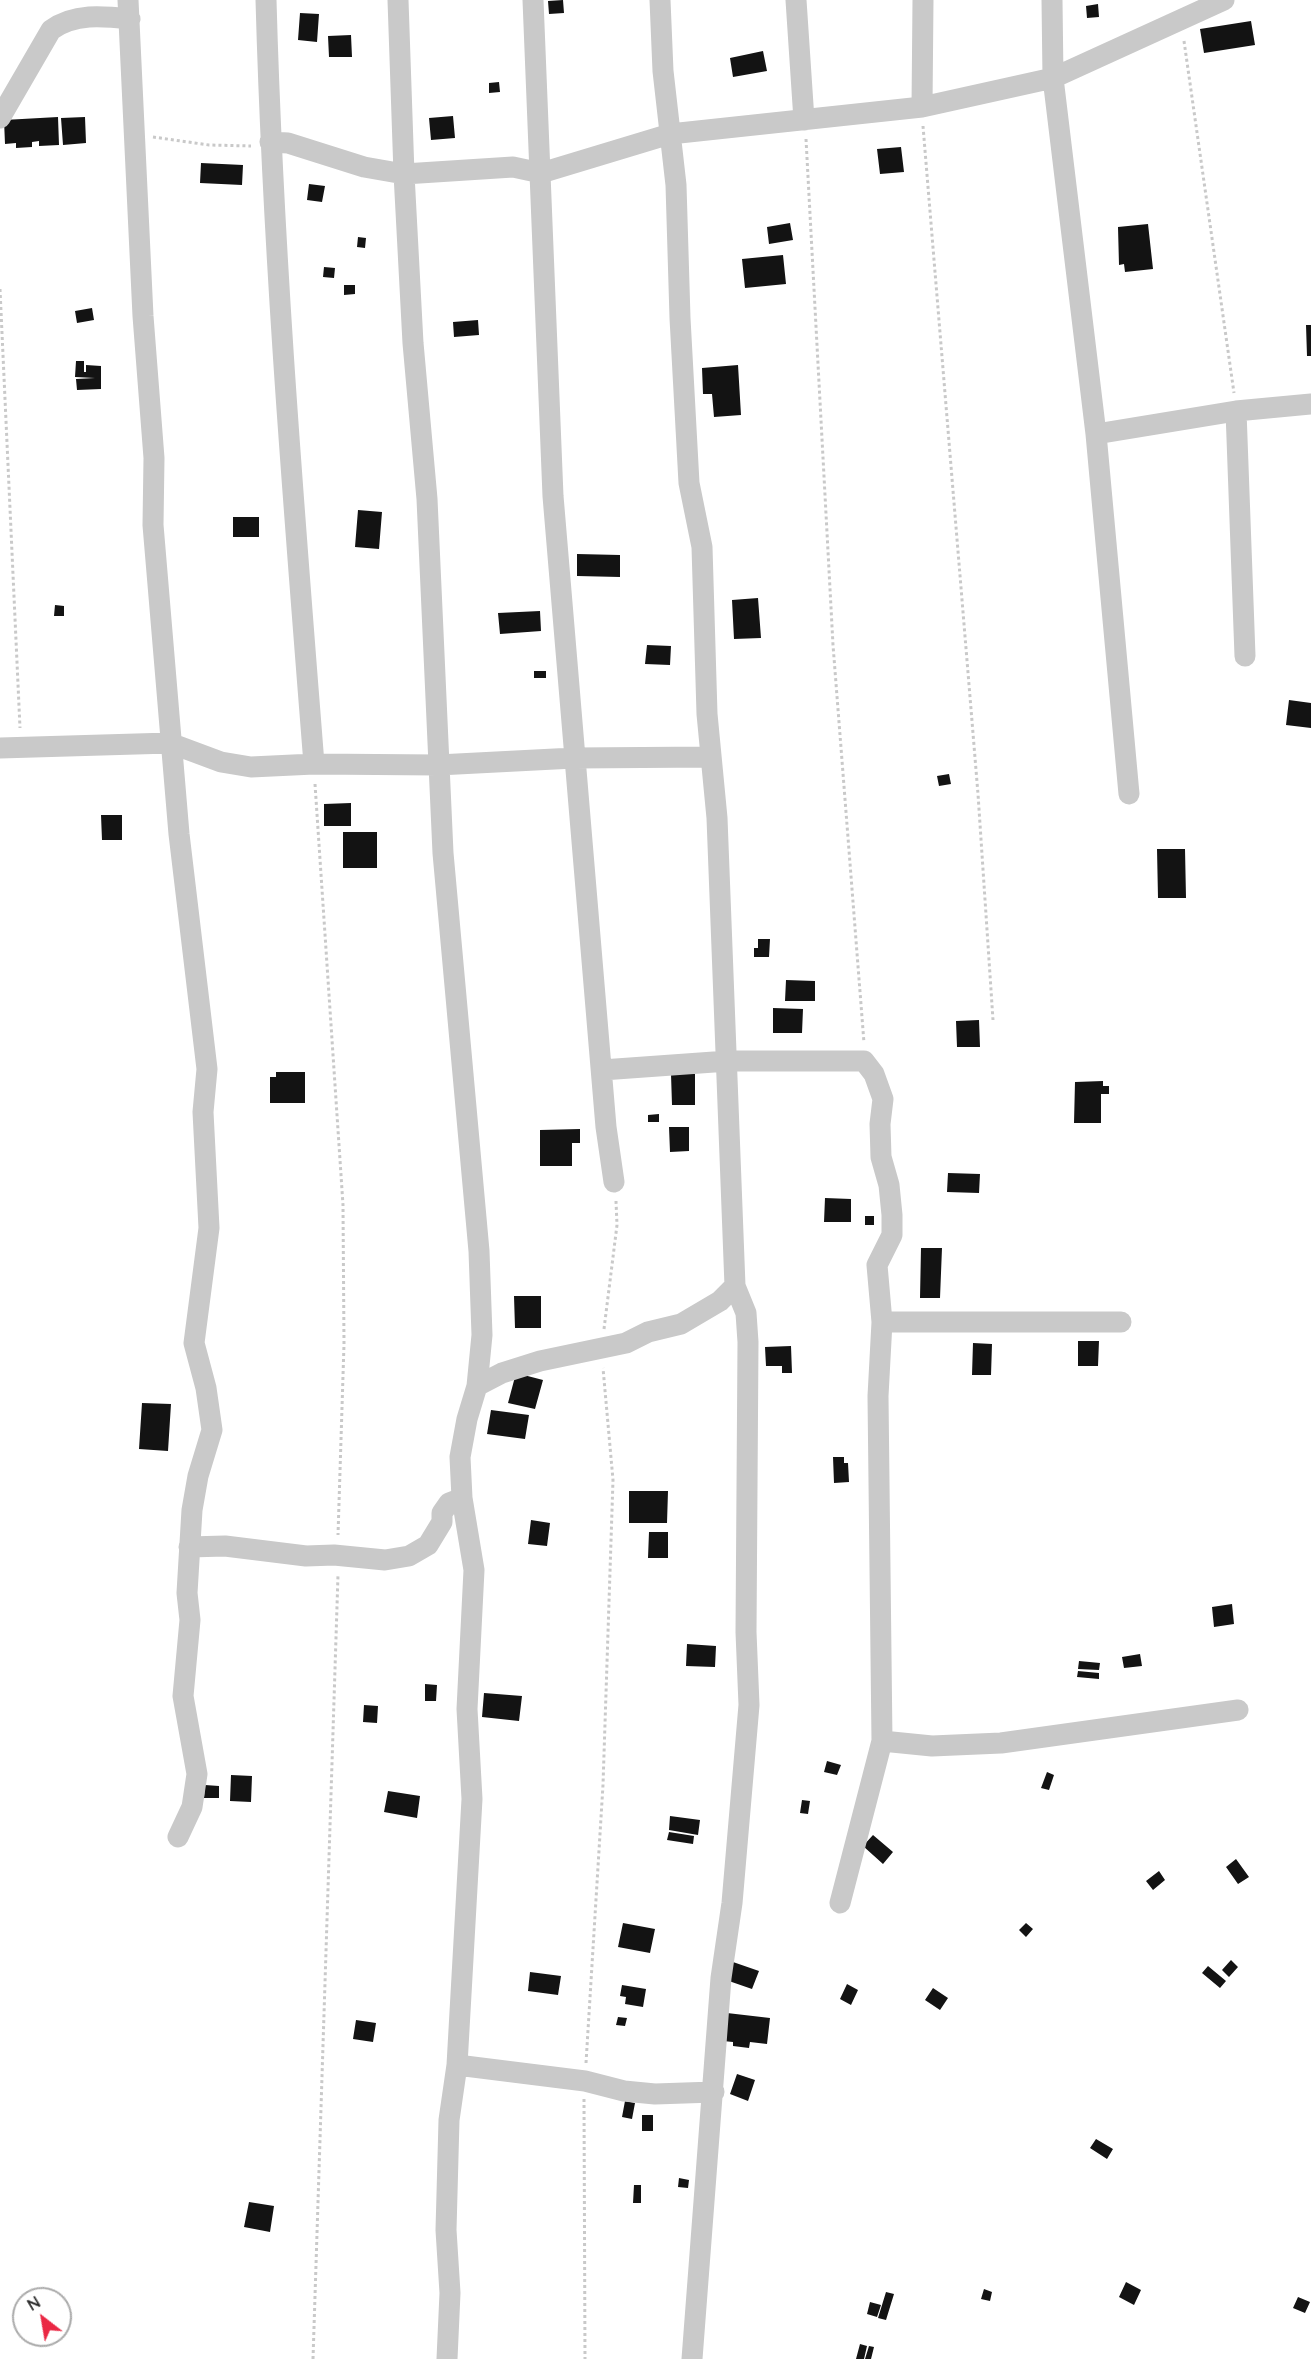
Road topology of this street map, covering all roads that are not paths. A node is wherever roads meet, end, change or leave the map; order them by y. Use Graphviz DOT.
graph roads {
  1 [pos="266,0"];
  2 [pos="398,0"];
  3 [pos="533,0"];
  4 [pos="660,0"];
  5 [pos="796,0"];
  6 [pos="923,0"];
  7 [pos="1052,0"];
  8 [pos="1224,0"];
  9 [pos="129,10"];
  10 [pos="1053,78"];
  11 [pos="922,106"];
  12 [pos="0,118"];
  13 [pos="804,120"];
  14 [pos="670,134"];
  15 [pos="270,142"];
  16 [pos="541,173"];
  17 [pos="404,174"];
  18 [pos="1311,404"];
  19 [pos="1236,411"];
  20 [pos="1096,434"];
  21 [pos="1245,656"];
  22 [pos="170,743"];
  23 [pos="10,748"];
  24 [pos="711,757"];
  25 [pos="574,758"];
  26 [pos="314,764"];
  27 [pos="438,765"];
  28 [pos="1129,794"];
  29 [pos="728,1061"];
  30 [pos="602,1070"];
  31 [pos="614,1182"];
  32 [pos="735,1286"];
  33 [pos="882,1322"];
  34 [pos="1121,1322"];
  35 [pos="477,1386"];
  36 [pos="462,1498"];
  37 [pos="189,1547"];
  38 [pos="1238,1710"];
  39 [pos="882,1741"];
  40 [pos="178,1837"];
  41 [pos="840,1903"];
  42 [pos="457,2065"];
  43 [pos="714,2092"];
  44 [pos="447,2359"];
  45 [pos="692,2359"];
  1 -- 15 [label="street"];
  2 -- 17 [label="street"];
  3 -- 16 [label="street"];
  4 -- 14 [label="street"];
  5 -- 13 [label="street"];
  6 -- 11 [label="street"];
  7 -- 10 [label="street"];
  8 -- 10 [label="street"];
  9 -- 12 [label="street"];
  9 -- 22 [label="street"];
  10 -- 11 [label="street"];
  10 -- 20 [label="street"];
  11 -- 13 [label="street"];
  13 -- 14 [label="street"];
  14 -- 16 [label="street"];
  14 -- 24 [label="street"];
  15 -- 17 [label="street"];
  15 -- 26 [label="street"];
  16 -- 17 [label="street"];
  16 -- 25 [label="street"];
  17 -- 27 [label="street"];
  18 -- 19 [label="street"];
  19 -- 20 [label="street"];
  19 -- 21 [label="street"];
  20 -- 28 [label="street"];
  22 -- 23 [label="street"];
  22 -- 26 [label="street"];
  22 -- 37 [label="street"];
  24 -- 25 [label="street"];
  24 -- 29 [label="street"];
  25 -- 27 [label="street"];
  25 -- 30 [label="street"];
  26 -- 27 [label="street"];
  27 -- 35 [label="street"];
  29 -- 30 [label="street"];
  29 -- 32 [label="street"];
  29 -- 33 [label="street"];
  30 -- 31 [label="street"];
  32 -- 35 [label="street"];
  32 -- 43 [label="street"];
  33 -- 34 [label="street"];
  33 -- 39 [label="street"];
  35 -- 36 [label="street"];
  36 -- 37 [label="street"];
  36 -- 42 [label="street"];
  37 -- 40 [label="street"];
  38 -- 39 [label="street"];
  39 -- 41 [label="street"];
  42 -- 43 [label="street"];
  42 -- 44 [label="street"];
  43 -- 45 [label="street"];
}
